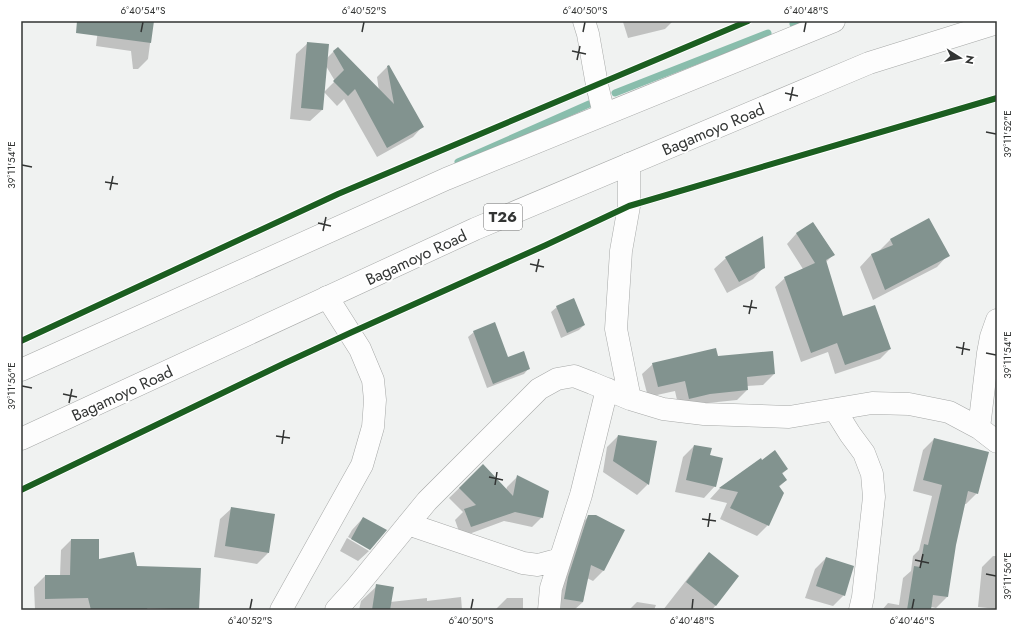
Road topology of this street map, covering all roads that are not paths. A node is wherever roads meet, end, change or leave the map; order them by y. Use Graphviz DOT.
graph roads {
  1 [pos="584,21"];
  2 [pos="834,21"];
  3 [pos="997,22"];
  4 [pos="604,114"];
  5 [pos="629,164"];
  6 [pos="327,297"];
  7 [pos="997,320"];
  8 [pos="21,370"];
  9 [pos="607,389"];
  10 [pos="630,399"];
  11 [pos="835,410"];
  12 [pos="979,428"];
  13 [pos="21,439"];
  14 [pos="997,442"];
  15 [pos="408,524"];
  16 [pos="560,559"];
  17 [pos="281,610"];
  18 [pos="336,610"];
  19 [pos="549,610"];
  20 [pos="860,610"];
  1 -- 4 [label="main road"];
  2 -- 4 [label="main road"];
  3 -- 5 [label="main road, Bagamoyo Road / T26"];
  4 -- 8 [label="main road"];
  5 -- 6 [label="main road, Bagamoyo Road / T26"];
  5 -- 10 [label="main road"];
  6 -- 13 [label="main road, Bagamoyo Road / T26"];
  6 -- 17 [label="main road"];
  7 -- 12 [label="main road"];
  9 -- 10 [label="main road"];
  9 -- 15 [label="main road"];
  9 -- 16 [label="main road"];
  10 -- 11 [label="main road"];
  11 -- 12 [label="main road"];
  11 -- 20 [label="main road"];
  12 -- 14 [label="main road"];
  15 -- 16 [label="main road"];
  15 -- 18 [label="main road"];
  16 -- 19 [label="main road"];
}
